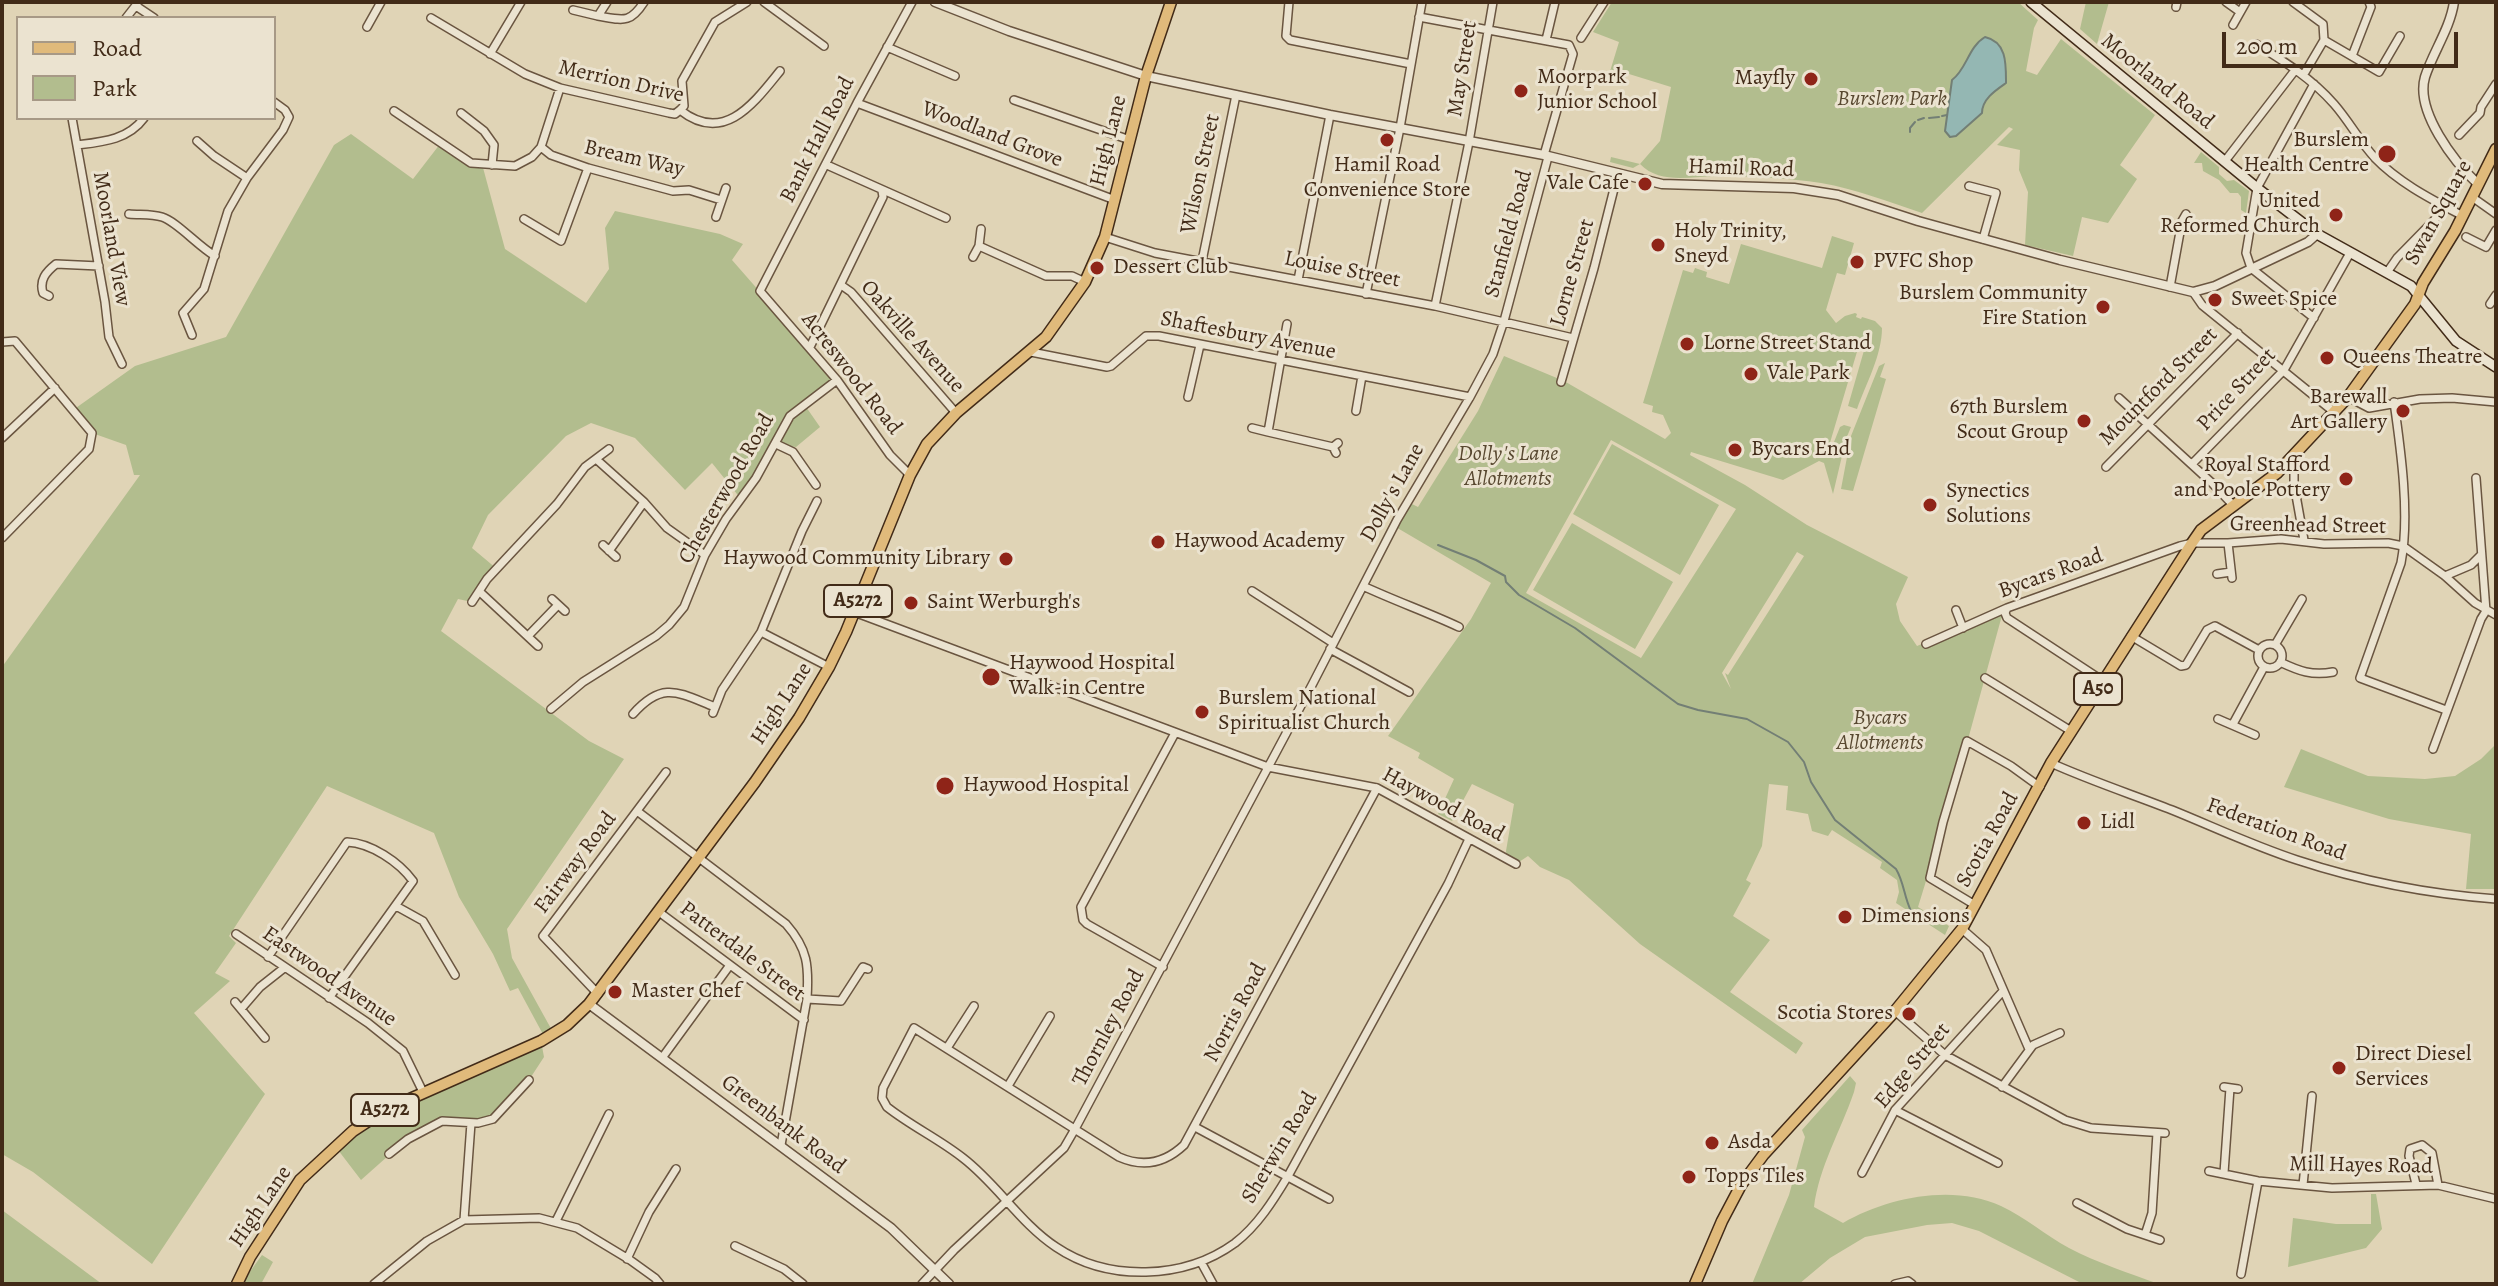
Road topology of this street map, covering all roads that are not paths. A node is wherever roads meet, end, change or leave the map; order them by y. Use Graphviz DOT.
graph roads {
  1 [pos="381,2"];
  2 [pos="509,2"];
  3 [pos="607,2"];
  4 [pos="644,2"];
  5 [pos="747,2"];
  6 [pos="764,2"];
  7 [pos="912,2"];
  8 [pos="935,2"];
  9 [pos="1171,2"];
  10 [pos="1289,2"];
  11 [pos="1422,2"];
  12 [pos="1493,2"];
  13 [pos="1555,2"];
  14 [pos="1604,2"];
  15 [pos="2031,2"];
  16 [pos="2226,2"];
  17 [pos="2246,2"];
  18 [pos="2293,2"];
  19 [pos="2369,2"];
  20 [pos="2454,2"];
  21 [pos="519,5"];
  22 [pos="573,10"];
  23 [pos="2240,12"];
  24 [pos="598,16"];
  25 [pos="1419,17"];
  26 [pos="431,18"];
  27 [pos="2233,25"];
  28 [pos="367,27"];
  29 [pos="1488,29"];
  30 [pos="2400,36"];
  31 [pos="1581,38"];
  32 [pos="1546,40"];
  33 [pos="2324,40"];
  34 [pos="2256,44"];
  35 [pos="824,46"];
  36 [pos="887,47"];
  37 [pos="490,54"];
  38 [pos="2352,56"];
  39 [pos="1411,64"];
  40 [pos="2296,69"];
  41 [pos="780,71"];
  42 [pos="2304,74"];
  43 [pos="955,76"];
  44 [pos="1146,76"];
  45 [pos="2314,84"];
  46 [pos="2496,84"];
  47 [pos="560,88"];
  48 [pos="1236,95"];
  49 [pos="1014,100"];
  50 [pos="276,103"];
  51 [pos="857,103"];
  52 [pos="680,110"];
  53 [pos="461,113"];
  54 [pos="1330,115"];
  55 [pos="72,120"];
  56 [pos="143,120"];
  57 [pos="395,125"];
  58 [pos="1400,128"];
  59 [pos="2459,135"];
  60 [pos="1130,140"];
  61 [pos="197,141"];
  62 [pos="1469,142"];
  63 [pos="77,145"];
  64 [pos="541,147"];
  65 [pos="2496,151"];
  66 [pos="1546,156"];
  67 [pos="2225,161"];
  68 [pos="492,165"];
  69 [pos="827,165"];
  70 [pos="588,168"];
  71 [pos="1618,173"];
  72 [pos="247,178"];
  73 [pos="2478,184"];
  74 [pos="1969,186"];
  75 [pos="726,188"];
  76 [pos="2257,188"];
  77 [pos="882,191"];
  78 [pos="2472,197"];
  79 [pos="721,200"];
  80 [pos="1115,200"];
  81 [pos="2447,207"];
  82 [pos="129,214"];
  83 [pos="2186,214"];
  84 [pos="2496,214"];
  85 [pos="2463,216"];
  86 [pos="716,217"];
  87 [pos="946,218"];
  88 [pos="524,219"];
  89 [pos="981,229"];
  90 [pos="2496,230"];
  91 [pos="2317,234"];
  92 [pos="1105,237"];
  93 [pos="2466,237"];
  94 [pos="1983,239"];
  95 [pos="979,246"];
  96 [pos="2350,253"];
  97 [pos="215,256"];
  98 [pos="973,257"];
  99 [pos="1202,261"];
  100 [pos="99,266"];
  101 [pos="2251,268"];
  102 [pos="2388,271"];
  103 [pos="1298,280"];
  104 [pos="1085,282"];
  105 [pos="841,285"];
  106 [pos="2170,287"];
  107 [pos="2193,292"];
  108 [pos="1366,294"];
  109 [pos="764,295"];
  110 [pos="2496,295"];
  111 [pos="49,296"];
  112 [pos="2419,296"];
  113 [pos="2490,304"];
  114 [pos="1435,306"];
  115 [pos="2314,318"];
  116 [pos="1504,321"];
  117 [pos="1287,324"];
  118 [pos="2238,333"];
  119 [pos="192,335"];
  120 [pos="204,337"];
  121 [pos="1573,338"];
  122 [pos="2,342"];
  123 [pos="186,345"];
  124 [pos="1200,345"];
  125 [pos="810,347"];
  126 [pos="1031,352"];
  127 [pos="1282,359"];
  128 [pos="122,364"];
  129 [pos="2496,367"];
  130 [pos="2284,370"];
  131 [pos="1362,376"];
  132 [pos="837,380"];
  133 [pos="1561,382"];
  134 [pos="55,388"];
  135 [pos="1188,397"];
  136 [pos="1470,397"];
  137 [pos="2348,397"];
  138 [pos="2119,398"];
  139 [pos="2394,402"];
  140 [pos="2496,402"];
  141 [pos="1356,411"];
  142 [pos="2334,412"];
  143 [pos="956,413"];
  144 [pos="2149,424"];
  145 [pos="1252,428"];
  146 [pos="1268,432"];
  147 [pos="2,438"];
  148 [pos="776,444"];
  149 [pos="1336,448"];
  150 [pos="609,449"];
  151 [pos="2291,458"];
  152 [pos="596,459"];
  153 [pos="2192,464"];
  154 [pos="2106,467"];
  155 [pos="910,475"];
  156 [pos="2476,478"];
  157 [pos="804,485"];
  158 [pos="817,501"];
  159 [pos="644,502"];
  160 [pos="2234,506"];
  161 [pos="2,538"];
  162 [pos="2304,540"];
  163 [pos="2192,543"];
  164 [pos="2228,543"];
  165 [pos="2403,546"];
  166 [pos="609,551"];
  167 [pos="705,555"];
  168 [pos="2481,555"];
  169 [pos="2217,574"];
  170 [pos="2445,576"];
  171 [pos="1363,586"];
  172 [pos="1252,591"];
  173 [pos="480,592"];
  174 [pos="1263,598"];
  175 [pos="2302,599"];
  176 [pos="472,602"];
  177 [pos="558,605"];
  178 [pos="1258,607"];
  179 [pos="2007,608"];
  180 [pos="1956,610"];
  181 [pos="2486,611"];
  182 [pos="854,612"];
  183 [pos="2496,615"];
  184 [pos="1459,627"];
  185 [pos="1965,627"];
  186 [pos="761,632"];
  187 [pos="528,636"];
  188 [pos="2131,636"];
  189 [pos="1926,644"];
  190 [pos="2275,645"];
  191 [pos="538,646"];
  192 [pos="1332,646"];
  193 [pos="2259,650"];
  194 [pos="2280,662"];
  195 [pos="829,667"];
  196 [pos="2264,667"];
  197 [pos="2333,672"];
  198 [pos="1985,678"];
  199 [pos="2103,681"];
  200 [pos="1409,692"];
  201 [pos="551,709"];
  202 [pos="2446,710"];
  203 [pos="2218,719"];
  204 [pos="642,722"];
  205 [pos="2233,724"];
  206 [pos="2071,731"];
  207 [pos="1175,733"];
  208 [pos="2255,735"];
  209 [pos="2433,749"];
  210 [pos="2051,763"];
  211 [pos="1268,767"];
  212 [pos="666,772"];
  213 [pos="2040,787"];
  214 [pos="1377,788"];
  215 [pos="637,811"];
  216 [pos="1469,839"];
  217 [pos="698,858"];
  218 [pos="1516,864"];
  219 [pos="2496,899"];
  220 [pos="1975,905"];
  221 [pos="396,906"];
  222 [pos="659,912"];
  223 [pos="1962,929"];
  224 [pos="236,934"];
  225 [pos="268,957"];
  226 [pos="730,965"];
  227 [pos="1163,967"];
  228 [pos="284,968"];
  229 [pos="868,969"];
  230 [pos="455,975"];
  231 [pos="2003,991"];
  232 [pos="598,994"];
  233 [pos="329,998"];
  234 [pos="807,999"];
  235 [pos="589,1004"];
  236 [pos="974,1006"];
  237 [pos="1895,1011"];
  238 [pos="1050,1016"];
  239 [pos="804,1020"];
  240 [pos="911,1033"];
  241 [pos="2060,1033"];
  242 [pos="265,1038"];
  243 [pos="947,1048"];
  244 [pos="2029,1049"];
  245 [pos="1945,1055"];
  246 [pos="662,1058"];
  247 [pos="529,1080"];
  248 [pos="1008,1086"];
  249 [pos="2002,1087"];
  250 [pos="2231,1088"];
  251 [pos="423,1092"];
  252 [pos="2312,1096"];
  253 [pos="1895,1110"];
  254 [pos="609,1114"];
  255 [pos="471,1123"];
  256 [pos="1195,1127"];
  257 [pos="1075,1129"];
  258 [pos="781,1145"];
  259 [pos="389,1154"];
  260 [pos="1998,1163"];
  261 [pos="676,1169"];
  262 [pos="2209,1171"];
  263 [pos="1862,1173"];
  264 [pos="2224,1173"];
  265 [pos="1288,1176"];
  266 [pos="2258,1181"];
  267 [pos="2416,1184"];
  268 [pos="2303,1185"];
  269 [pos="2438,1185"];
  270 [pos="1329,1199"];
  271 [pos="2496,1199"];
  272 [pos="1007,1201"];
  273 [pos="2077,1203"];
  274 [pos="464,1220"];
  275 [pos="556,1221"];
  276 [pos="2145,1235"];
  277 [pos="2160,1240"];
  278 [pos="735,1246"];
  279 [pos="2243,1258"];
  280 [pos="627,1259"];
  281 [pos="2253,1260"];
  282 [pos="1201,1262"];
  283 [pos="935,1269"];
  284 [pos="2241,1274"];
  285 [pos="237,1284"];
  286 [pos="374,1284"];
  287 [pos="660,1284"];
  288 [pos="803,1284"];
  289 [pos="922,1284"];
  290 [pos="949,1284"];
  291 [pos="1213,1284"];
  292 [pos="1695,1284"];
  293 [pos="1895,1284"];
  294 [pos="1912,1284"];
  1 -- 28 [label="street"];
  2 -- 21 [label="street"];
  3 -- 24 [label="street"];
  4 -- 24 [label="street"];
  5 -- 52 [label="street"];
  6 -- 35 [label="street"];
  7 -- 36 [label="street, Bank Hall Road"];
  8 -- 44 [label="street, Hamil Road"];
  9 -- 44 [label="main road, High Lane / A5272"];
  10 -- 39 [label="street"];
  11 -- 25 [label="street"];
  12 -- 29 [label="street, May Street"];
  13 -- 32 [label="street"];
  14 -- 31 [label="street"];
  15 -- 67 [label="main road, Moorland Road"];
  16 -- 23 [label="street"];
  17 -- 23 [label="street"];
  18 -- 33 [label="street"];
  19 -- 38 [label="street"];
  20 -- 73 [label="street"];
  21 -- 37 [label="street"];
  22 -- 24 [label="street"];
  23 -- 27 [label="street"];
  25 -- 29 [label="street"];
  25 -- 39 [label="street"];
  26 -- 37 [label="street, Merrion Drive"];
  29 -- 32 [label="street"];
  29 -- 62 [label="street, May Street"];
  30 -- 38 [label="street"];
  32 -- 66 [label="street, Stanfield Road"];
  33 -- 38 [label="street"];
  33 -- 42 [label="street"];
  34 -- 40 [label="street"];
  36 -- 43 [label="street"];
  36 -- 51 [label="street, Bank Hall Road"];
  37 -- 47 [label="street, Merrion Drive"];
  39 -- 58 [label="street"];
  40 -- 42 [label="street"];
  40 -- 67 [label="street"];
  41 -- 52 [label="street, Merrion Drive"];
  42 -- 45 [label="street"];
  44 -- 48 [label="street, Hamil Road"];
  44 -- 60 [label="main road, High Lane / A5272"];
  45 -- 76 [label="street"];
  45 -- 81 [label="street"];
  46 -- 59 [label="street"];
  47 -- 52 [label="street, Merrion Drive"];
  47 -- 64 [label="street"];
  48 -- 54 [label="street, Hamil Road"];
  48 -- 99 [label="street, Wilson Street"];
  49 -- 60 [label="street"];
  50 -- 72 [label="street"];
  51 -- 69 [label="street, Bank Hall Road"];
  51 -- 80 [label="street, Woodland Grove"];
  53 -- 68 [label="street"];
  54 -- 58 [label="street, Hamil Road"];
  54 -- 103 [label="street"];
  55 -- 63 [label="street, Moorland View"];
  56 -- 63 [label="street"];
  57 -- 68 [label="street"];
  58 -- 62 [label="street, Hamil Road"];
  58 -- 108 [label="street"];
  60 -- 80 [label="main road, High Lane / A5272"];
  61 -- 72 [label="street"];
  62 -- 66 [label="street, Hamil Road"];
  62 -- 114 [label="street, May Street"];
  63 -- 100 [label="street, Moorland View"];
  64 -- 68 [label="street"];
  64 -- 70 [label="street, Bream Way"];
  65 -- 73 [label="main road, Swan Square / A50"];
  66 -- 71 [label="street, Hamil Road"];
  66 -- 116 [label="street, Stanfield Road"];
  67 -- 76 [label="main road, Moorland Road"];
  69 -- 77 [label="street"];
  69 -- 109 [label="street, Bank Hall Road"];
  70 -- 79 [label="street, Bream Way"];
  70 -- 88 [label="street"];
  71 -- 94 [label="street, Hamil Road"];
  71 -- 121 [label="street, Lorne Street"];
  72 -- 97 [label="street"];
  73 -- 78 [label="main road, Swan Square / A50"];
  74 -- 94 [label="street"];
  75 -- 79 [label="street"];
  76 -- 91 [label="main road, Moorland Road"];
  76 -- 101 [label="street"];
  77 -- 87 [label="street"];
  77 -- 105 [label="street"];
  78 -- 84 [label="street"];
  78 -- 85 [label="main road, Swan Square / A50"];
  79 -- 86 [label="street"];
  80 -- 92 [label="main road, High Lane / A5272"];
  81 -- 85 [label="street"];
  81 -- 102 [label="street, Swan Square"];
  82 -- 97 [label="street"];
  83 -- 106 [label="street"];
  85 -- 112 [label="main road, Swan Square / A50"];
  89 -- 95 [label="street"];
  90 -- 93 [label="street"];
  91 -- 96 [label="main road, Moorland Road"];
  91 -- 101 [label="street"];
  92 -- 99 [label="street, Louise Street"];
  92 -- 104 [label="main road, High Lane / A5272"];
  94 -- 106 [label="street, Hamil Road"];
  95 -- 98 [label="street"];
  95 -- 104 [label="street"];
  96 -- 102 [label="main road, Moorland Road"];
  96 -- 115 [label="street, Price Street"];
  97 -- 119 [label="street"];
  99 -- 103 [label="street, Louise Street"];
  100 -- 111 [label="street"];
  100 -- 128 [label="street, Moorland View"];
  101 -- 107 [label="street"];
  101 -- 115 [label="street"];
  102 -- 112 [label="main road, Moorland Road"];
  103 -- 108 [label="street, Louise Street"];
  104 -- 126 [label="main road, High Lane / A5272"];
  105 -- 125 [label="street"];
  105 -- 143 [label="street, Oakville Avenue"];
  106 -- 107 [label="street, Hamil Road"];
  107 -- 118 [label="street"];
  108 -- 114 [label="street, Louise Street"];
  109 -- 125 [label="street, Acreswood Road"];
  110 -- 113 [label="street"];
  112 -- 129 [label="main road, Moorland Road"];
  112 -- 137 [label="main road, A50"];
  114 -- 116 [label="street, Louise Street"];
  115 -- 130 [label="street, Price Street"];
  116 -- 121 [label="street, Louise Street"];
  116 -- 136 [label="street, Dolly's Lane"];
  117 -- 127 [label="street"];
  118 -- 130 [label="street"];
  118 -- 144 [label="street, Mountford Street"];
  119 -- 120 [label="street"];
  119 -- 123 [label="street"];
  121 -- 133 [label="street, Lorne Street"];
  122 -- 134 [label="street"];
  124 -- 126 [label="street, Shaftesbury Avenue"];
  124 -- 127 [label="street, Shaftesbury Avenue"];
  124 -- 135 [label="street"];
  125 -- 132 [label="street, Acreswood Road"];
  126 -- 143 [label="main road, High Lane / A5272"];
  127 -- 131 [label="street, Shaftesbury Avenue"];
  127 -- 146 [label="street"];
  130 -- 142 [label="street"];
  130 -- 153 [label="street, Price Street"];
  131 -- 136 [label="street, Shaftesbury Avenue"];
  131 -- 141 [label="street"];
  132 -- 148 [label="street, Chesterwood Road"];
  132 -- 155 [label="street, Acreswood Road"];
  134 -- 147 [label="street"];
  134 -- 161 [label="street"];
  136 -- 171 [label="street, Dolly's Lane"];
  137 -- 139 [label="street"];
  137 -- 142 [label="main road, A50"];
  138 -- 144 [label="street"];
  139 -- 140 [label="street"];
  139 -- 165 [label="street"];
  142 -- 151 [label="main road, A50"];
  143 -- 155 [label="main road, High Lane / A5272"];
  144 -- 153 [label="street"];
  144 -- 154 [label="street, Mountford Street"];
  145 -- 146 [label="street"];
  146 -- 149 [label="street"];
  148 -- 157 [label="street"];
  148 -- 167 [label="street, Chesterwood Road"];
  150 -- 152 [label="street"];
  151 -- 160 [label="main road, Scotia Road / A50"];
  151 -- 162 [label="street"];
  152 -- 159 [label="street"];
  152 -- 173 [label="street"];
  153 -- 160 [label="street"];
  155 -- 182 [label="main road, High Lane / A5272"];
  156 -- 168 [label="street"];
  158 -- 186 [label="street"];
  159 -- 166 [label="street"];
  159 -- 167 [label="street"];
  160 -- 163 [label="main road, Scotia Road / A50"];
  162 -- 164 [label="street, Greenhead Street"];
  162 -- 165 [label="street, Greenhead Street"];
  163 -- 164 [label="street, Greenhead Street"];
  163 -- 179 [label="street, Bycars Road"];
  163 -- 188 [label="main road, Scotia Road / A50"];
  164 -- 169 [label="street"];
  165 -- 170 [label="street, Greenhead Street"];
  165 -- 202 [label="street"];
  167 -- 201 [label="street, Chesterwood Road"];
  168 -- 170 [label="street"];
  168 -- 181 [label="street"];
  170 -- 181 [label="street, Greenhead Street"];
  171 -- 184 [label="street"];
  171 -- 192 [label="street, Dolly's Lane"];
  172 -- 174 [label="street"];
  173 -- 176 [label="street"];
  173 -- 187 [label="street"];
  174 -- 178 [label="street"];
  174 -- 192 [label="street"];
  175 -- 190 [label="street"];
  177 -- 187 [label="street"];
  179 -- 185 [label="street, Bycars Road"];
  179 -- 199 [label="street"];
  180 -- 185 [label="street"];
  181 -- 183 [label="street, Greenhead Street"];
  181 -- 202 [label="street"];
  182 -- 195 [label="main road, High Lane / A5272"];
  182 -- 207 [label="street, Haywood Road"];
  185 -- 189 [label="street, Bycars Road"];
  186 -- 195 [label="street"];
  186 -- 204 [label="street"];
  187 -- 191 [label="street"];
  188 -- 193 [label="street"];
  188 -- 199 [label="main road, Scotia Road / A50"];
  190 -- 193 [label="street"];
  190 -- 194 [label="street"];
  192 -- 200 [label="street"];
  192 -- 211 [label="street, Dolly's Lane"];
  193 -- 196 [label="street"];
  194 -- 196 [label="street"];
  194 -- 197 [label="street"];
  195 -- 217 [label="main road, High Lane / A5272"];
  196 -- 205 [label="street"];
  198 -- 206 [label="street"];
  199 -- 206 [label="main road, Scotia Road / A50"];
  202 -- 209 [label="street"];
  203 -- 205 [label="street"];
  205 -- 208 [label="street"];
  206 -- 210 [label="main road, Scotia Road / A50"];
  207 -- 211 [label="street, Haywood Road"];
  207 -- 227 [label="street"];
  210 -- 213 [label="main road, Scotia Road / A50"];
  210 -- 219 [label="street, Federation Road"];
  211 -- 214 [label="street, Haywood Road"];
  211 -- 227 [label="street, Thornley Road"];
  212 -- 215 [label="street, Fairway Road"];
  213 -- 220 [label="main road, Scotia Road / A50"];
  213 -- 220 [label="street"];
  214 -- 216 [label="street, Haywood Road"];
  214 -- 256 [label="street, Norris Road"];
  215 -- 217 [label="street"];
  215 -- 232 [label="street, Fairway Road"];
  216 -- 218 [label="street, Haywood Road"];
  216 -- 265 [label="street, Sherwin Road"];
  217 -- 222 [label="main road, High Lane / A5272"];
  217 -- 234 [label="street"];
  220 -- 223 [label="main road, Scotia Road / A50"];
  221 -- 225 [label="street"];
  221 -- 230 [label="street"];
  221 -- 233 [label="street"];
  222 -- 226 [label="street, Patterdale Street"];
  222 -- 232 [label="main road, High Lane / A5272"];
  223 -- 231 [label="street"];
  223 -- 237 [label="main road, Scotia Road / A50"];
  224 -- 225 [label="street, Eastwood Avenue"];
  225 -- 228 [label="street, Eastwood Avenue"];
  226 -- 239 [label="street, Patterdale Street"];
  226 -- 246 [label="street"];
  227 -- 257 [label="street, Thornley Road"];
  228 -- 233 [label="street, Eastwood Avenue"];
  228 -- 242 [label="street"];
  229 -- 234 [label="street"];
  231 -- 244 [label="street"];
  231 -- 245 [label="street, Edge Street"];
  232 -- 235 [label="main road, High Lane / A5272"];
  233 -- 251 [label="street, Eastwood Avenue"];
  234 -- 239 [label="street"];
  235 -- 246 [label="street, Greenbank Road"];
  235 -- 251 [label="main road, High Lane / A5272"];
  236 -- 243 [label="street"];
  237 -- 245 [label="street"];
  237 -- 292 [label="main road, Scotia Road / A50"];
  238 -- 248 [label="street"];
  239 -- 258 [label="street"];
  240 -- 243 [label="street, Norris Road"];
  240 -- 272 [label="street, Sherwin Road"];
  241 -- 244 [label="street"];
  243 -- 248 [label="street, Norris Road"];
  244 -- 249 [label="street"];
  245 -- 249 [label="street"];
  245 -- 253 [label="street, Edge Street"];
  246 -- 258 [label="street, Greenbank Road"];
  247 -- 255 [label="street"];
  248 -- 257 [label="street, Norris Road"];
  249 -- 276 [label="street"];
  250 -- 264 [label="street"];
  251 -- 285 [label="main road, High Lane / A5272"];
  252 -- 268 [label="street"];
  253 -- 260 [label="street"];
  253 -- 263 [label="street, Edge Street"];
  254 -- 275 [label="street"];
  255 -- 259 [label="street"];
  255 -- 274 [label="street"];
  256 -- 257 [label="street, Norris Road"];
  256 -- 265 [label="street"];
  257 -- 272 [label="street, Thornley Road"];
  258 -- 283 [label="street, Greenbank Road"];
  261 -- 280 [label="street"];
  262 -- 264 [label="street, Mill Hayes Road"];
  264 -- 266 [label="street, Mill Hayes Road"];
  265 -- 270 [label="street"];
  265 -- 282 [label="street, Sherwin Road"];
  266 -- 268 [label="street, Mill Hayes Road"];
  266 -- 279 [label="street"];
  267 -- 268 [label="street, Mill Hayes Road"];
  267 -- 269 [label="street, Mill Hayes Road"];
  267 -- 269 [label="street"];
  269 -- 271 [label="street, Mill Hayes Road"];
  272 -- 282 [label="street, Sherwin Road"];
  272 -- 283 [label="street, Thornley Road"];
  273 -- 276 [label="street"];
  274 -- 275 [label="street"];
  274 -- 286 [label="street"];
  275 -- 280 [label="street"];
  276 -- 277 [label="street"];
  278 -- 288 [label="street"];
  279 -- 281 [label="street"];
  279 -- 284 [label="street"];
  280 -- 287 [label="street"];
  282 -- 291 [label="street"];
  283 -- 289 [label="street, Thornley Road"];
  283 -- 290 [label="street, Greenbank Road"];
  293 -- 294 [label="street"];
}
